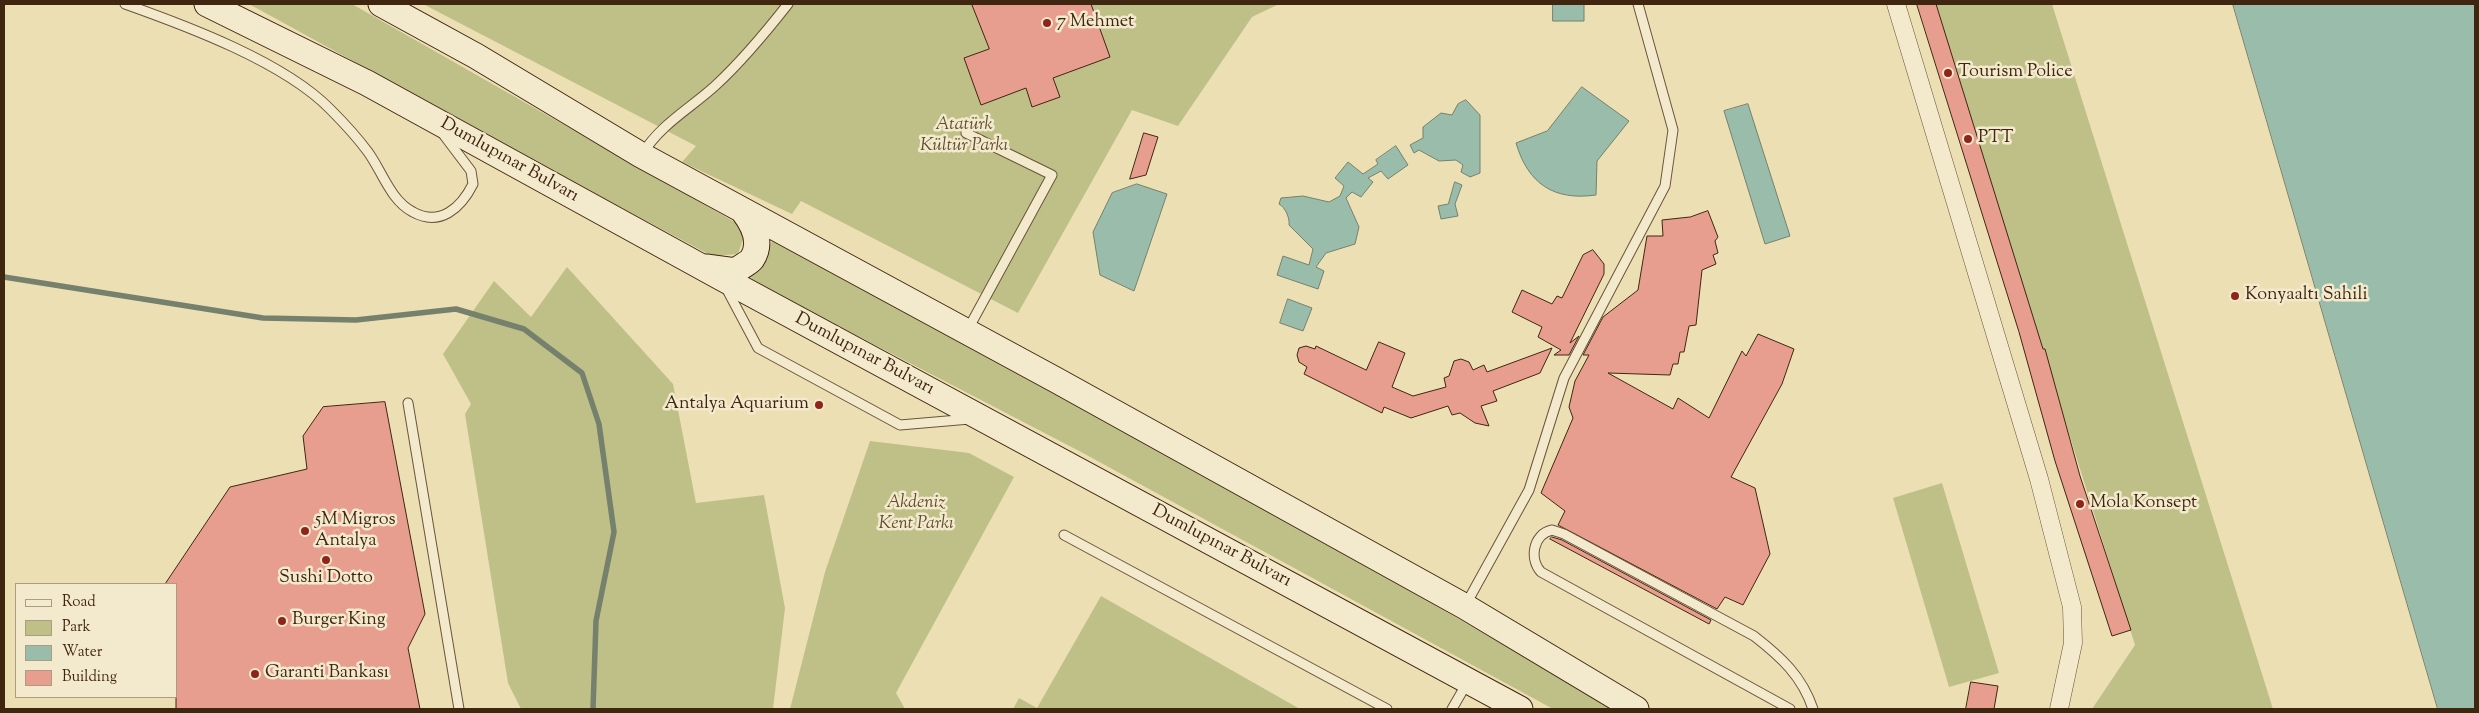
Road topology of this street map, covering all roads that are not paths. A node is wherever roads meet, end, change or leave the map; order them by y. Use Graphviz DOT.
graph roads {
  1 [pos="125,4"];
  2 [pos="207,4"];
  3 [pos="381,4"];
  4 [pos="788,4"];
  5 [pos="1638,4"];
  6 [pos="1896,5"];
  7 [pos="426,115"];
  8 [pos="966,133"];
  9 [pos="641,155"];
  10 [pos="743,211"];
  11 [pos="711,272"];
  12 [pos="967,331"];
  13 [pos="408,403"];
  14 [pos="982,418"];
  15 [pos="1064,535"];
  16 [pos="1464,606"];
  17 [pos="1468,681"];
  18 [pos="459,709"];
  19 [pos="1387,709"];
  20 [pos="1452,709"];
  21 [pos="1520,709"];
  22 [pos="1636,709"];
  23 [pos="1790,709"];
  24 [pos="1813,709"];
  25 [pos="2059,709"];
  1 -- 7 [label="lane"];
  2 -- 7 [label="main road, Dumlupınar Bulvarı"];
  3 -- 9 [label="main road"];
  4 -- 9 [label="lane"];
  5 -- 16 [label="lane"];
  6 -- 25 [label="street"];
  7 -- 11 [label="main road, Dumlupınar Bulvarı"];
  8 -- 12 [label="lane"];
  9 -- 10 [label="main road"];
  10 -- 11 [label="main road"];
  10 -- 12 [label="main road"];
  11 -- 14 [label="main road, Dumlupınar Bulvarı"];
  11 -- 14 [label="lane"];
  12 -- 16 [label="main road"];
  13 -- 18 [label="lane"];
  14 -- 17 [label="main road, Dumlupınar Bulvarı"];
  15 -- 19 [label="lane"];
  16 -- 22 [label="main road"];
  17 -- 20 [label="lane"];
  17 -- 21 [label="main road, Dumlupınar Bulvarı"];
  23 -- 24 [label="lane"];
}
